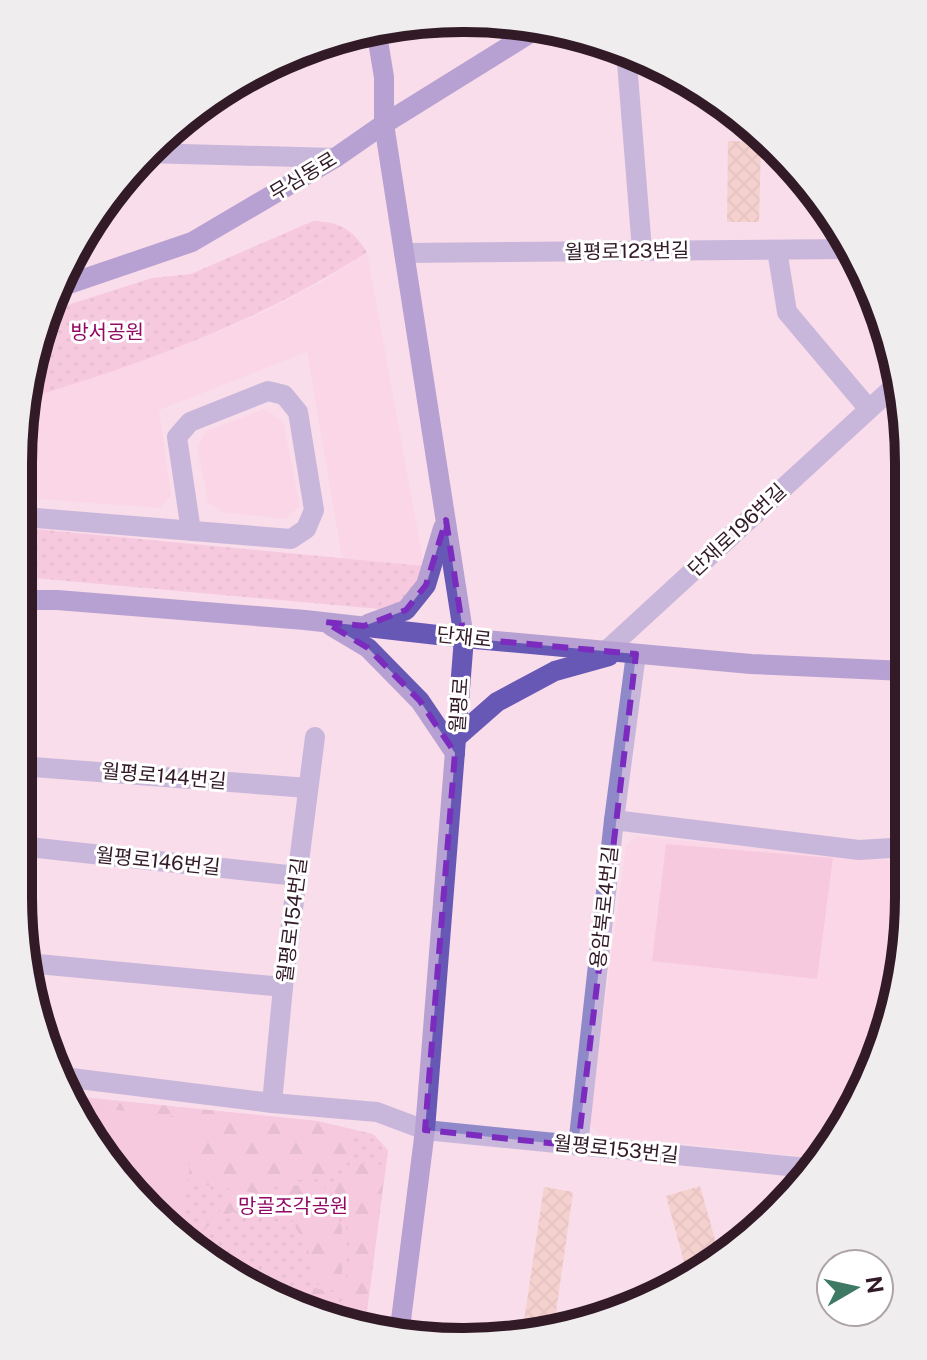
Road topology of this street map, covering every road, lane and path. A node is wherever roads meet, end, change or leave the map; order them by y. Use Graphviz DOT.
graph roads {
  1 [pos="525,37"];
  2 [pos="378,40"];
  3 [pos="627,64"];
  4 [pos="384,124"];
  5 [pos="162,154"];
  6 [pos="335,158"];
  7 [pos="838,249"];
  8 [pos="642,250"];
  9 [pos="777,250"];
  10 [pos="404,253"];
  11 [pos="72,283"];
  12 [pos="889,390"];
  13 [pos="868,408"];
  14 [pos="32,518"];
  15 [pos="446,520"];
  16 [pos="191,531"];
  17 [pos="32,600"];
  18 [pos="325,622"];
  19 [pos="364,626"];
  20 [pos="464,638"];
  21 [pos="621,653"];
  22 [pos="895,671"];
  23 [pos="315,737"];
  24 [pos="456,745"];
  25 [pos="32,767"];
  26 [pos="308,788"];
  27 [pos="614,820"];
  28 [pos="32,847"];
  29 [pos="895,848"];
  30 [pos="297,876"];
  31 [pos="38,964"];
  32 [pos="283,987"];
  33 [pos="72,1078"];
  34 [pos="272,1103"];
  35 [pos="425,1130"];
  36 [pos="578,1146"];
  37 [pos="799,1167"];
  38 [pos="401,1323"];
  1 -- 4 [label="street, 무심동로"];
  2 -- 4 [label="street, 월평로"];
  3 -- 8 [label="street"];
  4 -- 6 [label="street, 무심동로"];
  4 -- 10 [label="street, 월평로"];
  5 -- 6 [label="street"];
  6 -- 11 [label="street, 무심동로"];
  7 -- 9 [label="street, 월평로123번길"];
  8 -- 9 [label="street, 월평로123번길"];
  8 -- 10 [label="street, 월평로123번길"];
  9 -- 13 [label="street"];
  10 -- 15 [label="street, 월평로"];
  12 -- 13 [label="street, 단재로196번길"];
  13 -- 21 [label="street, 단재로196번길"];
  14 -- 16 [label="street"];
  15 -- 19 [label="street"];
  15 -- 20 [label="street, 월평로"];
  16 -- 16 [label="street"];
  17 -- 18 [label="street, 단재로"];
  18 -- 19 [label="street, 단재로"];
  18 -- 24 [label="street"];
  19 -- 20 [label="street, 단재로"];
  20 -- 21 [label="street, 단재로"];
  20 -- 24 [label="street, 월평로"];
  21 -- 22 [label="street, 단재로"];
  21 -- 24 [label="street"];
  21 -- 27 [label="street"];
  23 -- 26 [label="street, 월평로154번길"];
  24 -- 35 [label="street, 월평로"];
  25 -- 26 [label="street, 월평로144번길"];
  26 -- 30 [label="street, 월평로154번길"];
  27 -- 29 [label="street, 용암북로4번길"];
  27 -- 36 [label="street, 용암북로4번길"];
  28 -- 30 [label="street, 월평로146번길"];
  30 -- 32 [label="street, 월평로154번길"];
  31 -- 32 [label="street"];
  32 -- 34 [label="street, 월평로154번길"];
  33 -- 34 [label="street, 월평로153번길"];
  34 -- 35 [label="street, 월평로153번길"];
  35 -- 36 [label="street, 월평로153번길"];
  35 -- 38 [label="street, 월평로"];
  36 -- 37 [label="street, 월평로153번길"];
}
